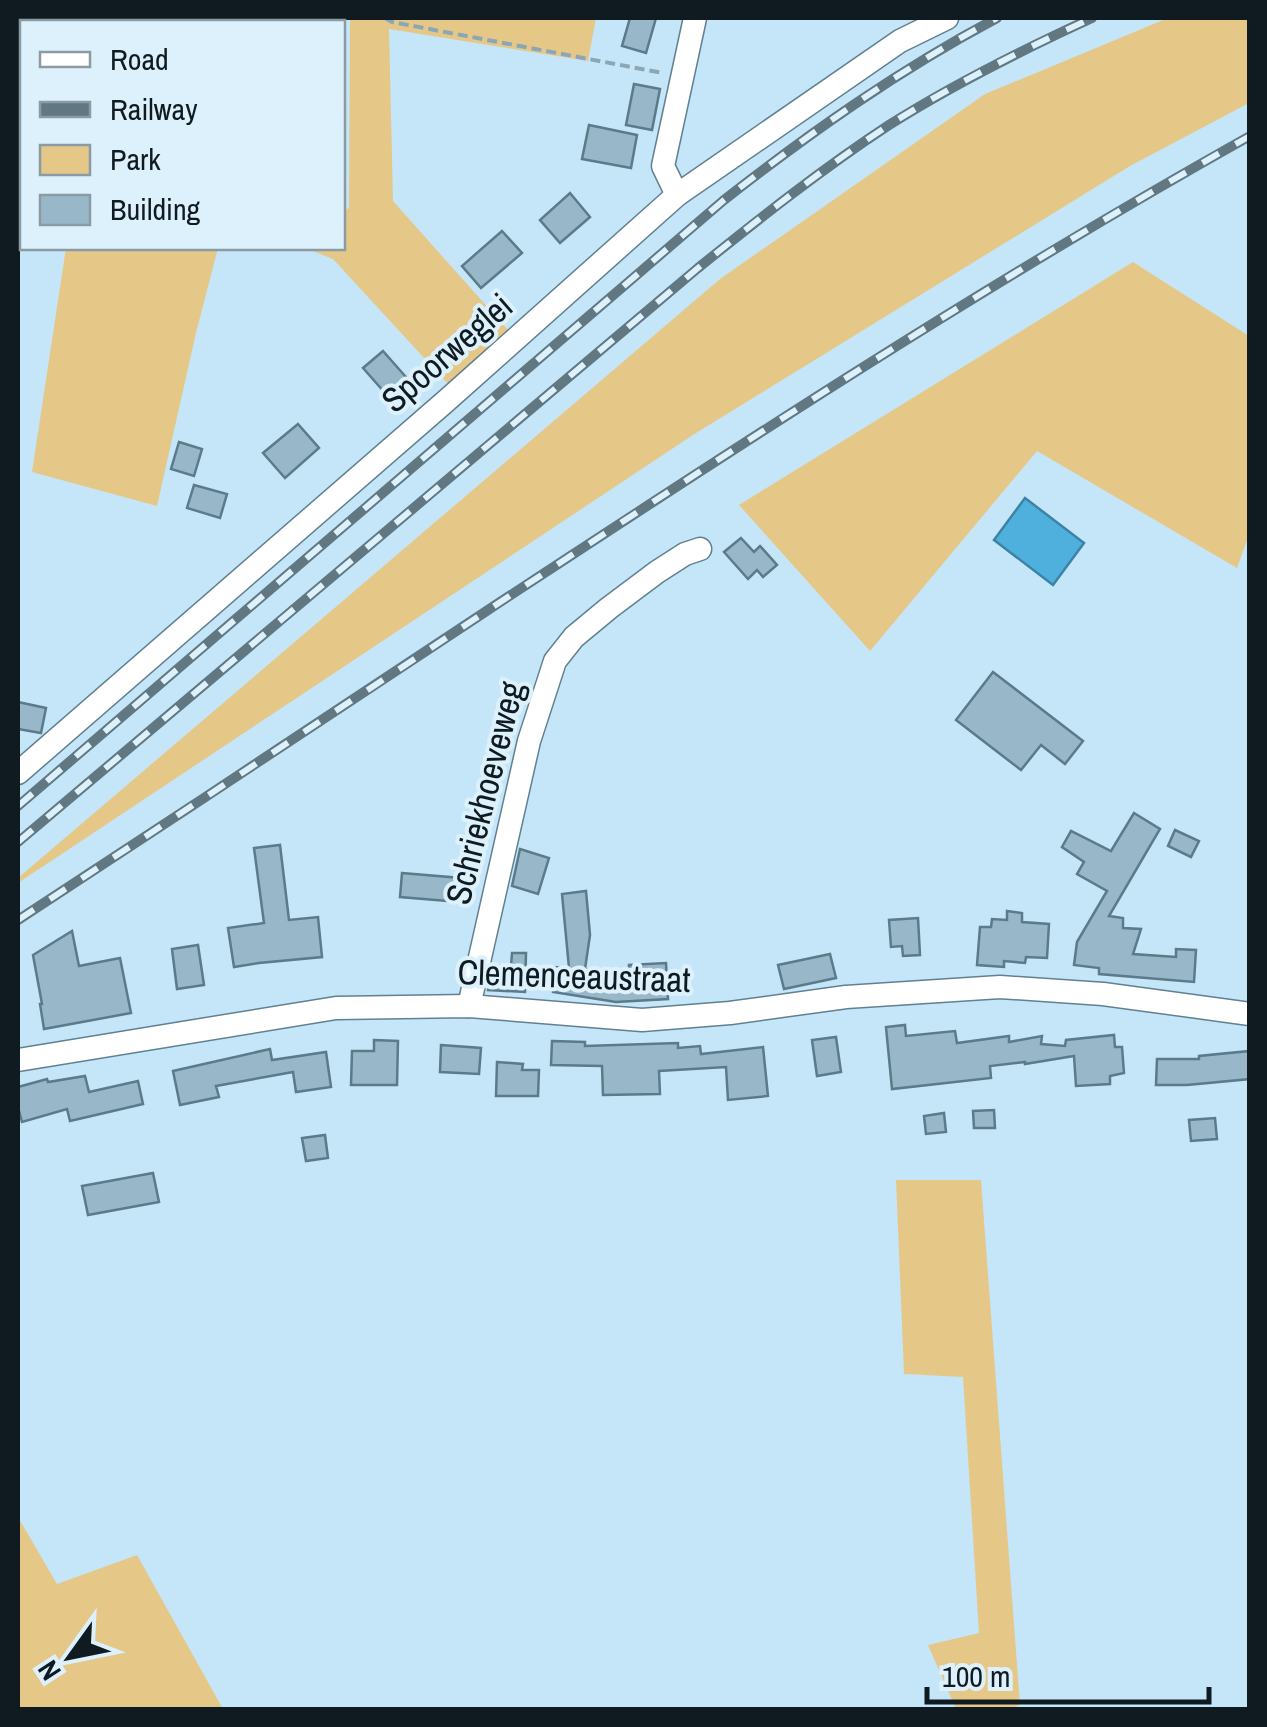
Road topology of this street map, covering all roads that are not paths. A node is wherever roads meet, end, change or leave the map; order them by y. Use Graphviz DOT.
graph roads {
  1 [pos="696,18"];
  2 [pos="947,18"];
  3 [pos="676,195"];
  4 [pos="700,549"];
  5 [pos="18,774"];
  6 [pos="469,1006"];
  7 [pos="1250,1014"];
  8 [pos="18,1060"];
  1 -- 3 [label="street"];
  2 -- 3 [label="street, Spoorweglei"];
  3 -- 5 [label="street, Spoorweglei"];
  4 -- 6 [label="street, Schriekhoeveweg"];
  6 -- 7 [label="street, Clemenceaustraat"];
  6 -- 8 [label="street, Clemenceaustraat"];
}
